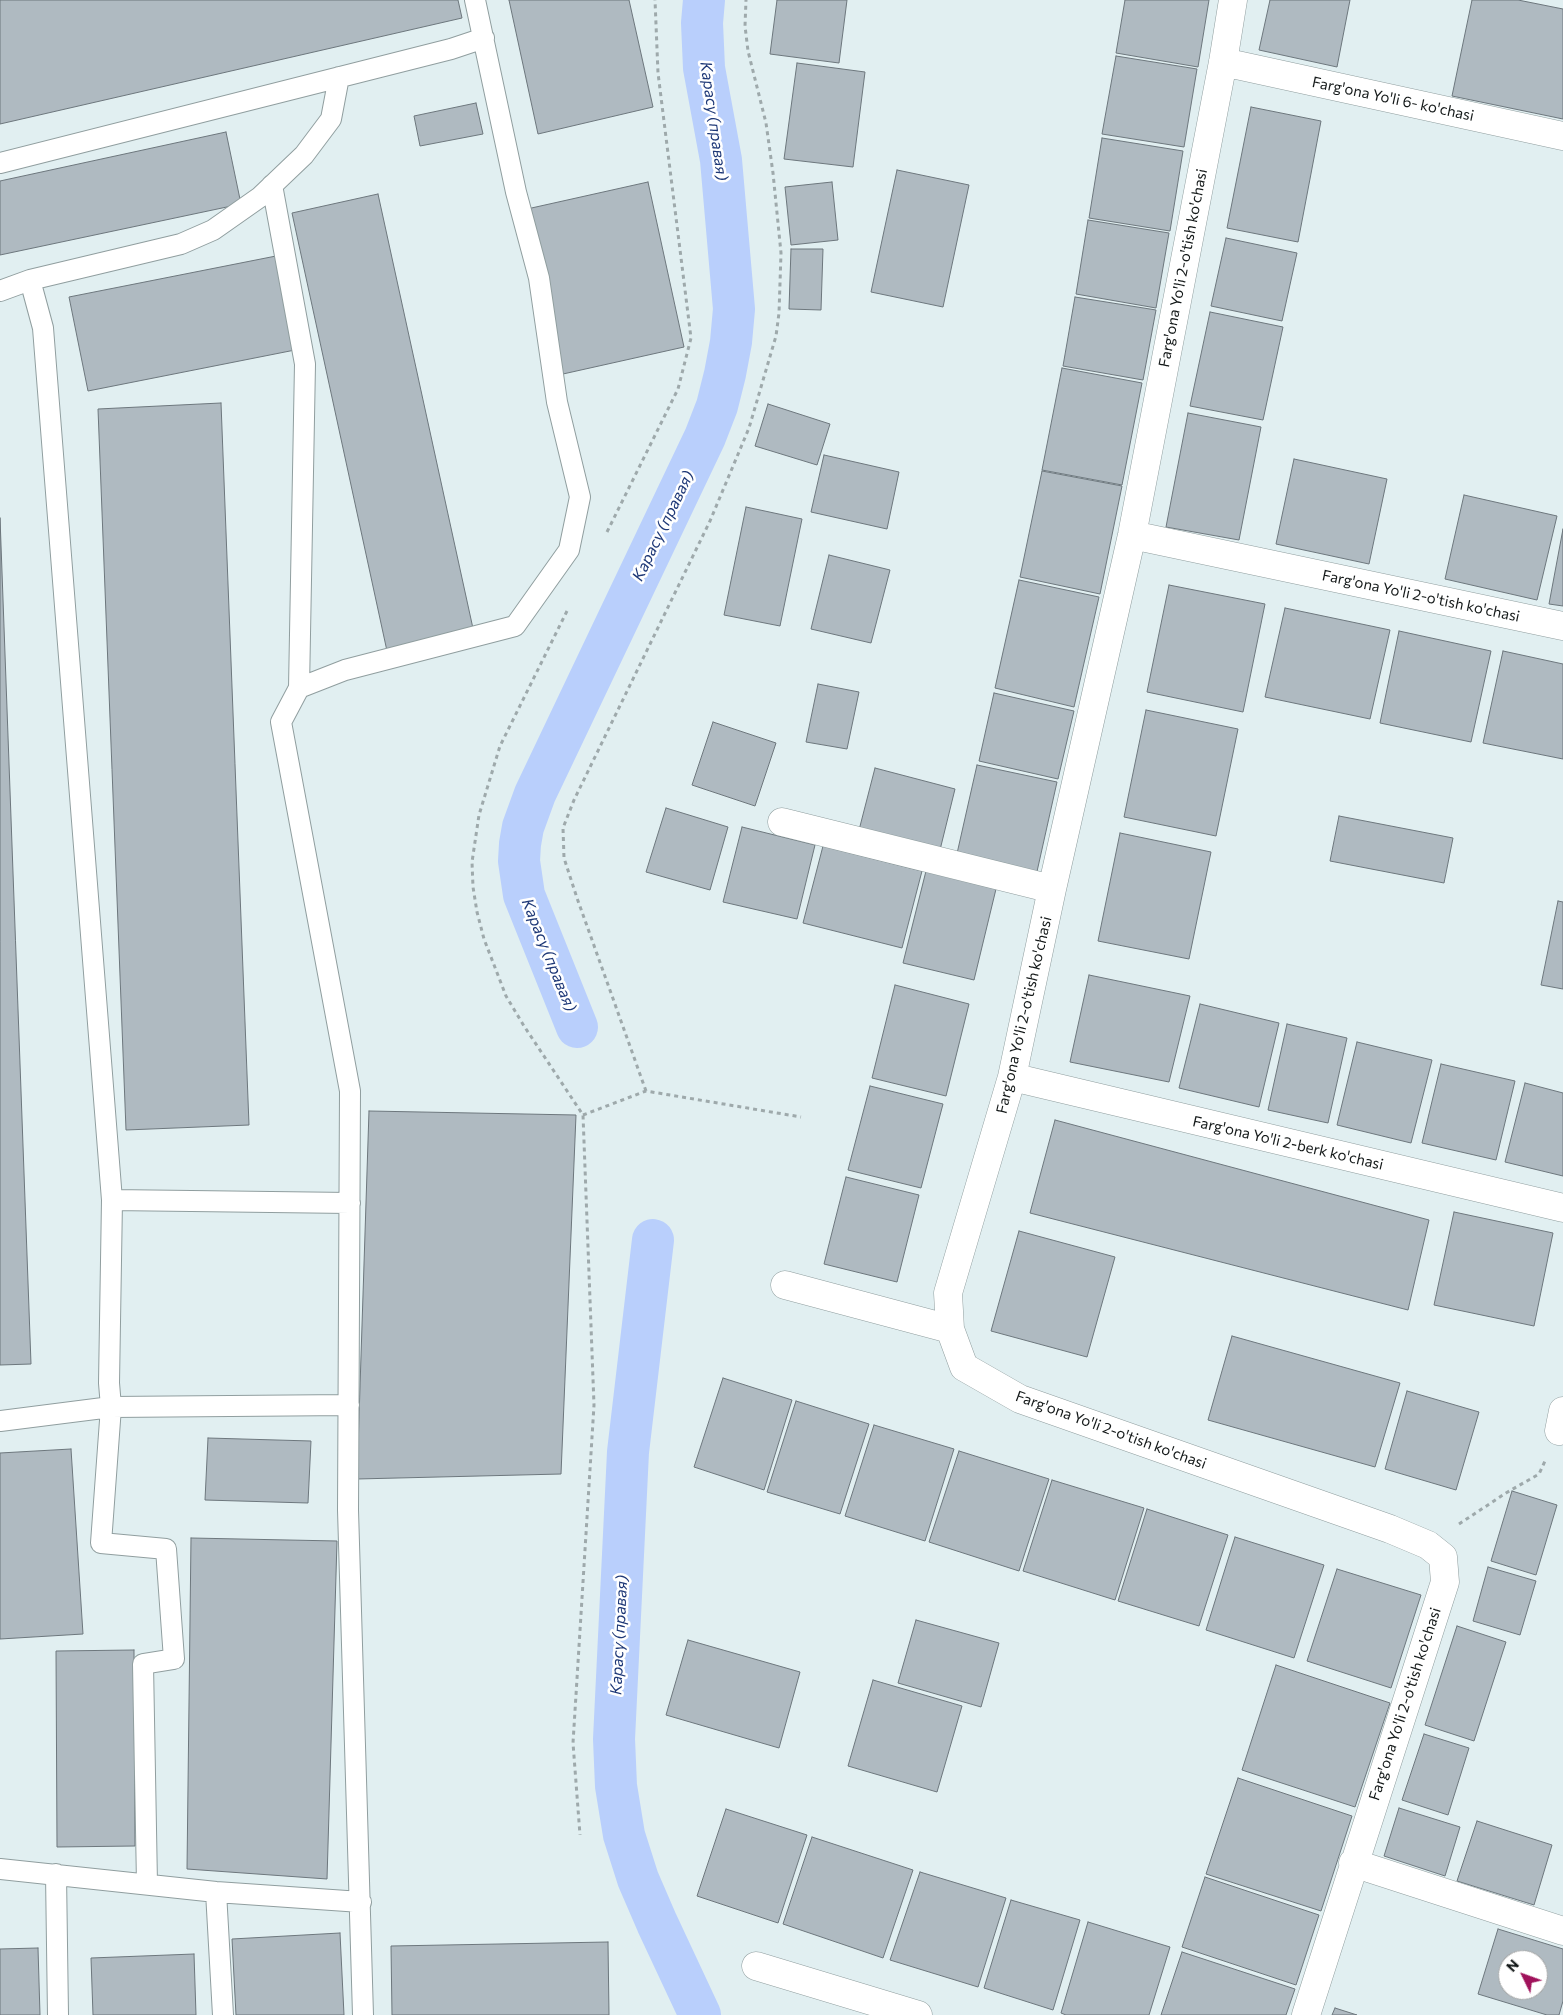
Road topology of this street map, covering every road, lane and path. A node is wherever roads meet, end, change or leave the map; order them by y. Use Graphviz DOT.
graph roads {
  1 [pos="475,0"];
  2 [pos="746,0"];
  3 [pos="1233,0"];
  4 [pos="484,38"];
  5 [pos="1223,62"];
  6 [pos="339,76"];
  7 [pos="1563,136"];
  8 [pos="0,163"];
  9 [pos="272,185"];
  10 [pos="30,280"];
  11 [pos="0,291"];
  12 [pos="1132,535"];
  13 [pos="1563,626"];
  14 [pos="299,688"];
  15 [pos="782,822"];
  16 [pos="1052,889"];
  17 [pos="1012,1077"];
  18 [pos="646,1091"];
  19 [pos="801,1117"];
  20 [pos="112,1200"];
  21 [pos="350,1204"];
  22 [pos="1563,1208"];
  23 [pos="785,1285"];
  24 [pos="950,1329"];
  25 [pos="349,1405"];
  26 [pos="111,1407"];
  27 [pos="0,1421"];
  28 [pos="1561,1421"];
  29 [pos="1428,1544"];
  30 [pos="580,1835"];
  31 [pos="1353,1863"];
  32 [pos="0,1868"];
  33 [pos="56,1874"];
  34 [pos="147,1884"];
  35 [pos="216,1892"];
  36 [pos="361,1902"];
  37 [pos="1563,1931"];
  38 [pos="756,1966"];
  39 [pos="58,2015"];
  40 [pos="223,2015"];
  41 [pos="363,2015"];
  42 [pos="918,2015"];
  43 [pos="1306,2015"];
  1 -- 4 [label="lane"];
  2 -- 18 [label="path"];
  3 -- 5 [label="street, Farg'ona Yo'li 2-o'tish ko'chasi"];
  4 -- 6 [label="lane"];
  4 -- 14 [label="lane"];
  5 -- 7 [label="street, Farg'ona Yo'li 6- ko'chasi"];
  5 -- 12 [label="street, Farg'ona Yo'li 2-o'tish ko'chasi"];
  6 -- 8 [label="lane"];
  6 -- 9 [label="lane"];
  9 -- 10 [label="lane"];
  9 -- 14 [label="lane"];
  10 -- 11 [label="lane"];
  10 -- 20 [label="lane"];
  12 -- 13 [label="street, Farg'ona Yo'li 2-o'tish ko'chasi"];
  12 -- 16 [label="street, Farg'ona Yo'li 2-o'tish ko'chasi"];
  14 -- 21 [label="lane"];
  15 -- 16 [label="street"];
  16 -- 17 [label="street, Farg'ona Yo'li 2-o'tish ko'chasi"];
  17 -- 22 [label="street, Farg'ona Yo'li 2-berk ko'chasi"];
  17 -- 24 [label="street, Farg'ona Yo'li 2-o'tish ko'chasi"];
  18 -- 19 [label="path"];
  18 -- 30 [label="path"];
  20 -- 21 [label="lane"];
  20 -- 26 [label="lane"];
  21 -- 25 [label="lane"];
  23 -- 24 [label="street"];
  24 -- 29 [label="street, Farg'ona Yo'li 2-o'tish ko'chasi"];
  25 -- 26 [label="lane"];
  25 -- 36 [label="lane"];
  26 -- 27 [label="lane"];
  26 -- 34 [label="lane"];
  28 -- 29 [label="path"];
  29 -- 31 [label="street, Farg'ona Yo'li 2-o'tish ko'chasi"];
  31 -- 37 [label="street"];
  31 -- 43 [label="street, Farg'ona Yo'li 2-o'tish ko'chasi"];
  32 -- 33 [label="lane"];
  33 -- 34 [label="lane"];
  33 -- 39 [label="lane"];
  34 -- 35 [label="lane"];
  35 -- 36 [label="lane"];
  35 -- 40 [label="lane"];
  36 -- 41 [label="lane"];
  38 -- 42 [label="street"];
}
